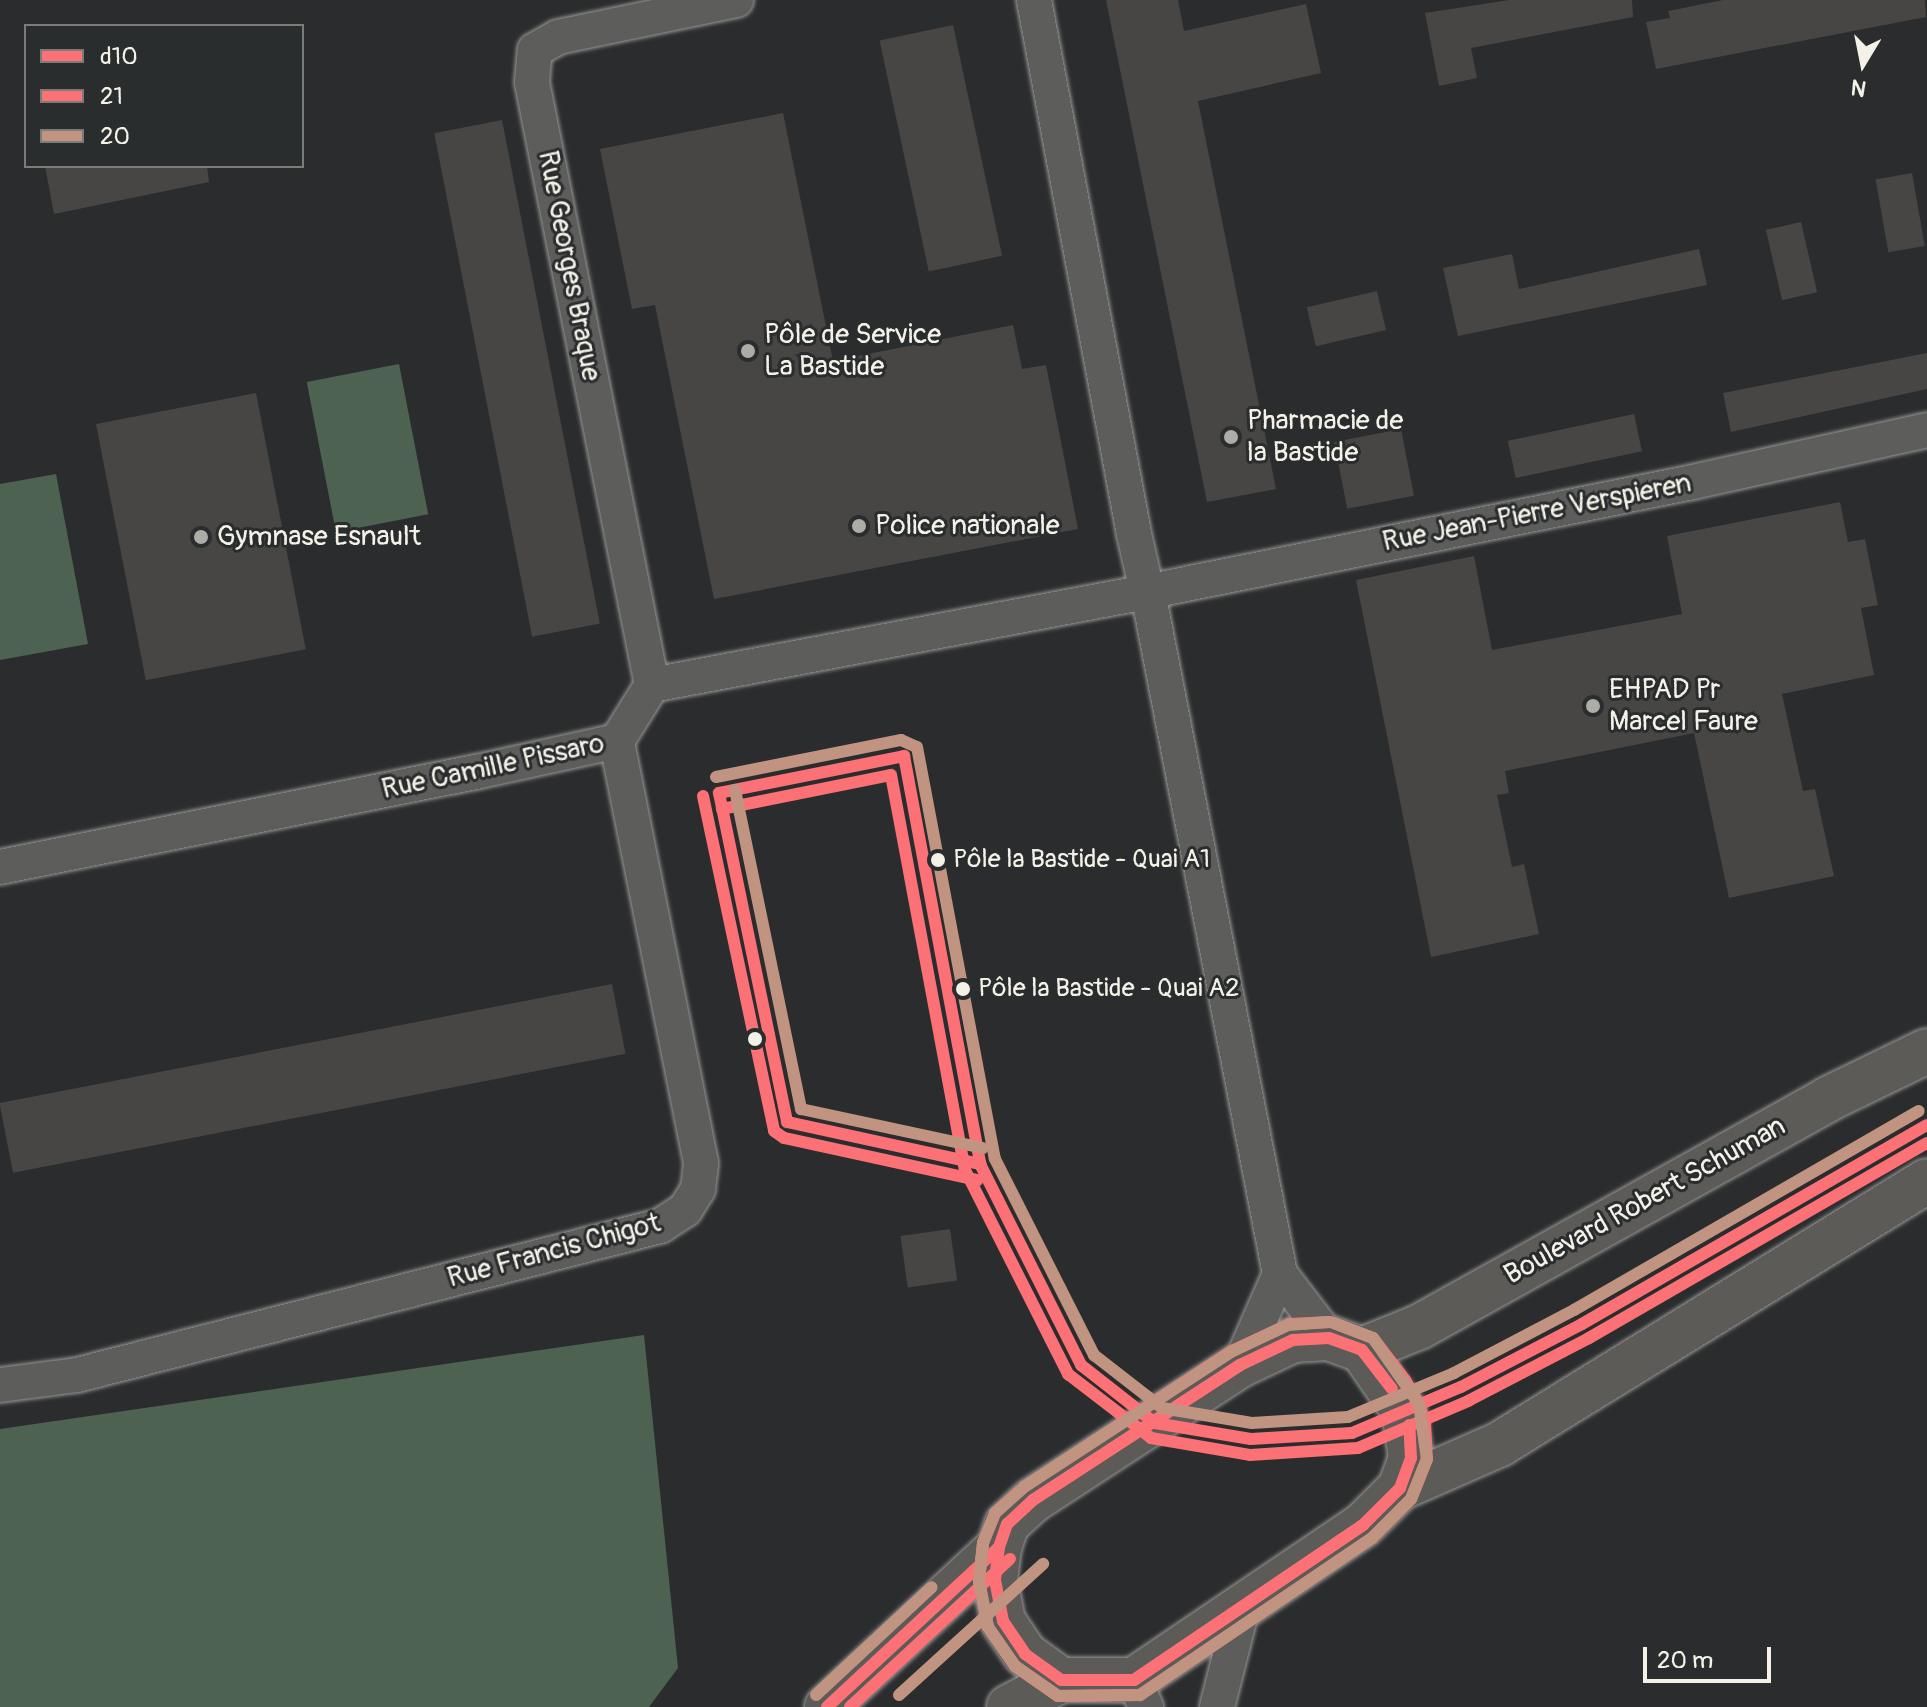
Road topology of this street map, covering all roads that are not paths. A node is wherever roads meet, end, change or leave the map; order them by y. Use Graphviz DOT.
graph roads {
  1 [pos="736,0"];
  2 [pos="1034,0"];
  3 [pos="1927,430"];
  4 [pos="1146,592"];
  5 [pos="652,685"];
  6 [pos="617,741"];
  7 [pos="0,867"];
  8 [pos="1927,1051"];
  9 [pos="1927,1181"];
  10 [pos="1280,1274"];
  11 [pos="1346,1344"];
  12 [pos="1240,1365"];
  13 [pos="0,1385"];
  14 [pos="1400,1488"];
  15 [pos="999,1547"];
  16 [pos="1243,1605"];
  17 [pos="1061,1680"];
  18 [pos="1140,1694"];
  19 [pos="827,1707"];
  20 [pos="1009,1707"];
  21 [pos="1217,1707"];
  1 -- 5 [label="street, Rue Georges Braque"];
  2 -- 4 [label="street"];
  3 -- 4 [label="street, Rue Jean-Pierre Verspieren"];
  4 -- 5 [label="street"];
  4 -- 10 [label="street"];
  5 -- 6 [label="street, Rue Camille Pissaro"];
  6 -- 7 [label="street, Rue Camille Pissaro"];
  6 -- 13 [label="street, Rue Francis Chigot"];
  8 -- 11 [label="main road, Boulevard Robert Schuman"];
  9 -- 14 [label="main road"];
  10 -- 11 [label="street"];
  10 -- 12 [label="street"];
  11 -- 12 [label="main road, Boulevard Robert Schuman"];
  11 -- 14 [label="main road"];
  12 -- 15 [label="main road, Boulevard Robert Schuman"];
  14 -- 16 [label="main road"];
  15 -- 17 [label="main road"];
  15 -- 19 [label="main road"];
  16 -- 18 [label="main road"];
  16 -- 21 [label="street"];
  17 -- 18 [label="main road"];
  17 -- 20 [label="main road"];
}
